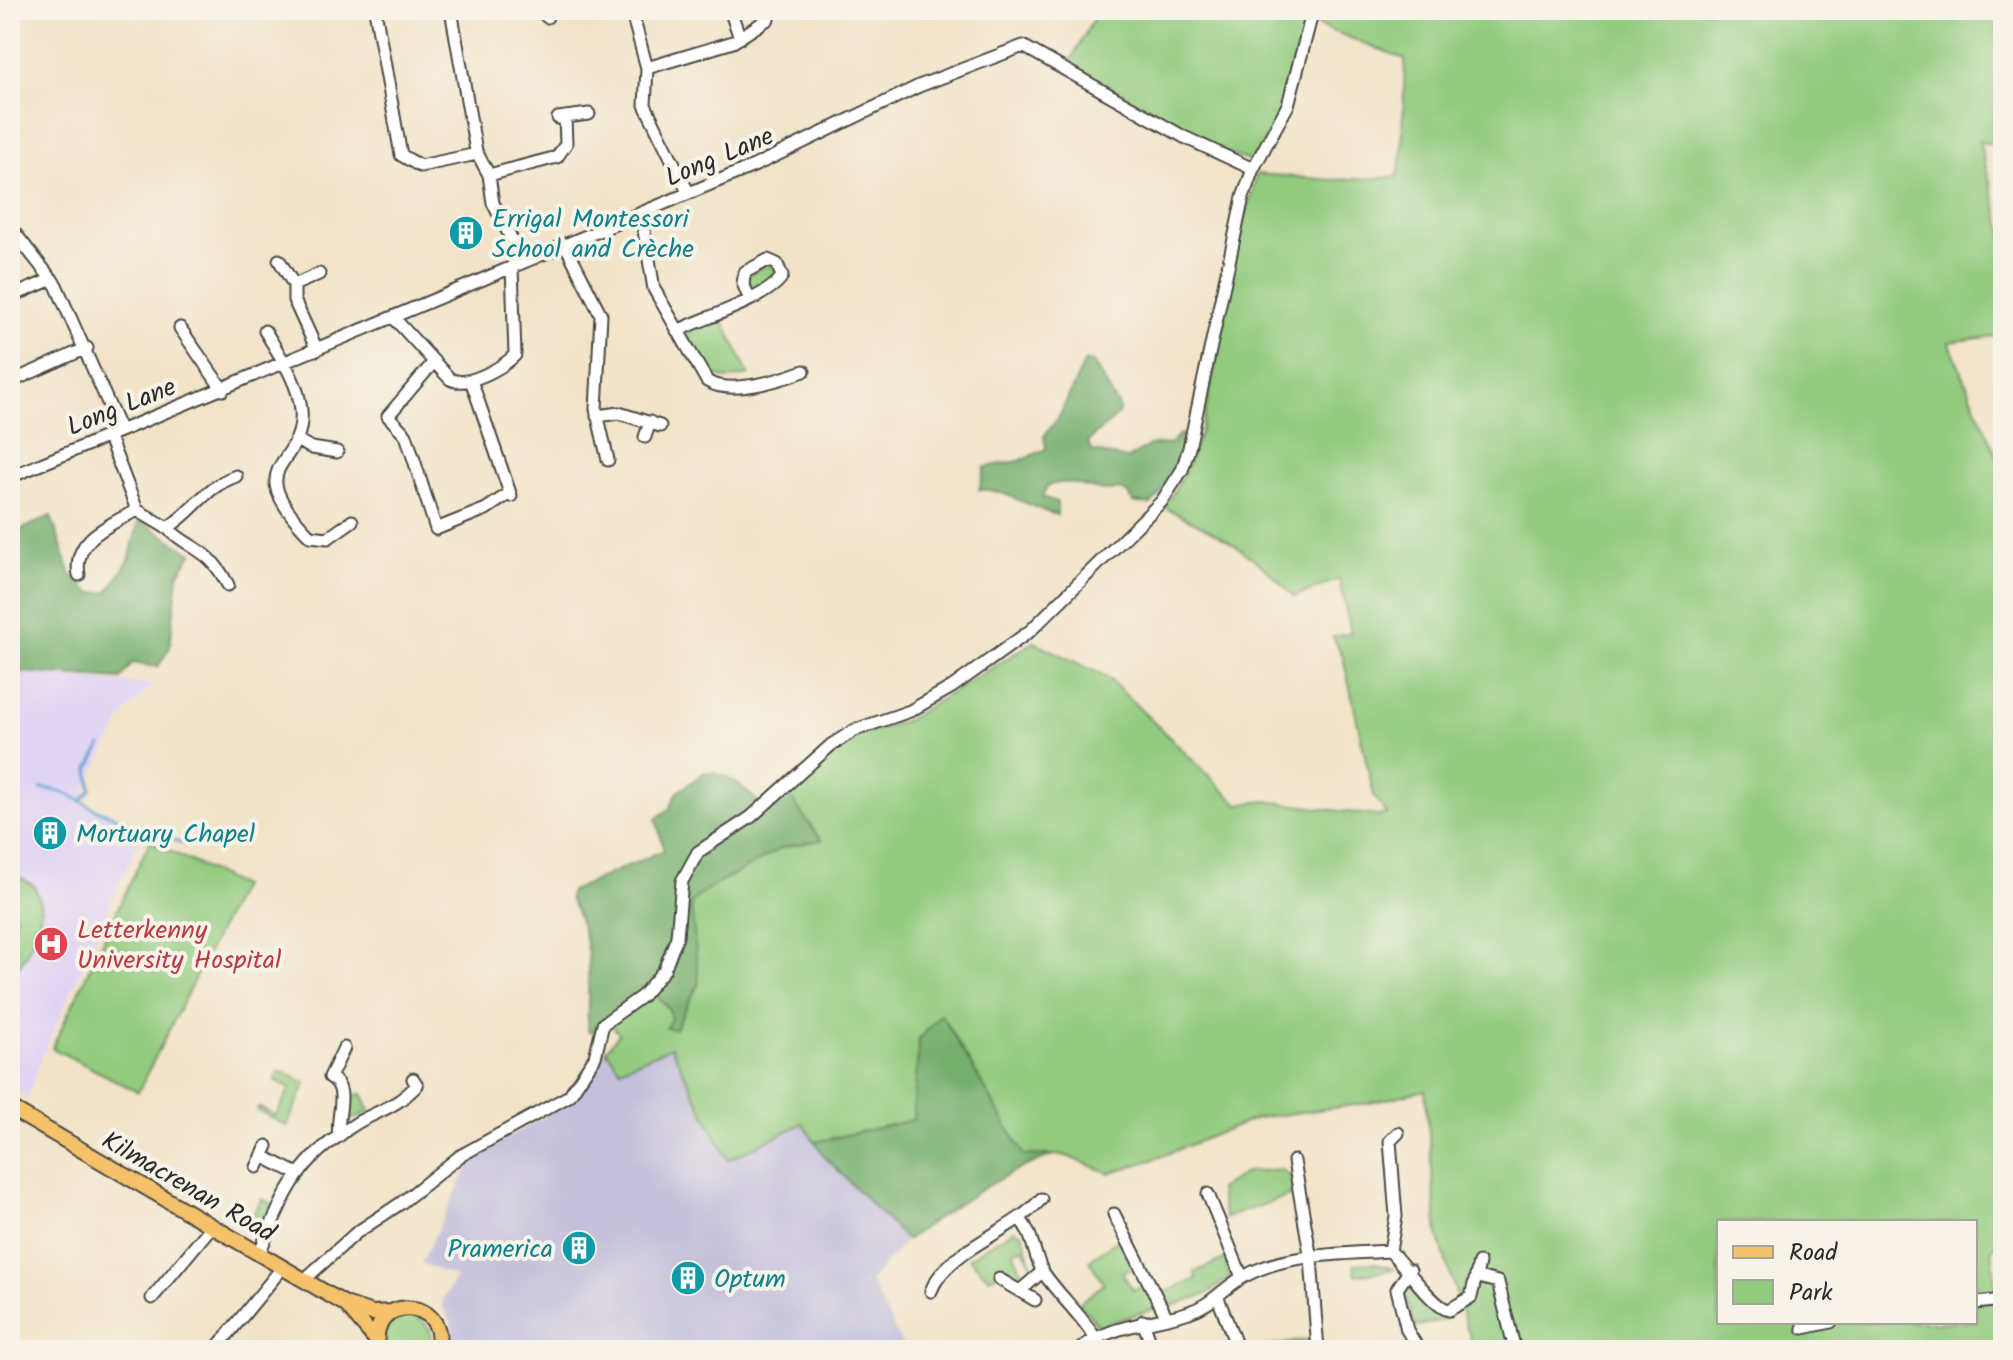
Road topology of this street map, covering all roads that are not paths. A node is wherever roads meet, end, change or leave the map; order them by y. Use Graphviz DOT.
graph roads {
  1 [pos="375,10"];
  2 [pos="451,10"];
  3 [pos="631,10"];
  4 [pos="730,10"];
  5 [pos="1313,10"];
  6 [pos="768,19"];
  7 [pos="740,38"];
  8 [pos="647,68"];
  9 [pos="589,114"];
  10 [pos="477,154"];
  11 [pos="1253,169"];
  12 [pos="489,175"];
  13 [pos="688,192"];
  14 [pos="641,213"];
  15 [pos="10,227"];
  16 [pos="565,244"];
  17 [pos="279,260"];
  18 [pos="518,264"];
  19 [pos="319,274"];
  20 [pos="52,279"];
  21 [pos="294,285"];
  22 [pos="10,297"];
  23 [pos="749,298"];
  24 [pos="393,317"];
  25 [pos="180,328"];
  26 [pos="265,331"];
  27 [pos="677,331"];
  28 [pos="87,348"];
  29 [pos="317,350"];
  30 [pos="284,363"];
  31 [pos="433,363"];
  32 [pos="804,371"];
  33 [pos="471,380"];
  34 [pos="10,382"];
  35 [pos="223,390"];
  36 [pos="597,416"];
  37 [pos="120,430"];
  38 [pos="108,435"];
  39 [pos="645,437"];
  40 [pos="296,440"];
  41 [pos="337,452"];
  42 [pos="608,460"];
  43 [pos="236,476"];
  44 [pos="10,477"];
  45 [pos="137,510"];
  46 [pos="352,521"];
  47 [pos="167,528"];
  48 [pos="79,575"];
  49 [pos="228,585"];
  50 [pos="344,1048"];
  51 [pos="413,1079"];
  52 [pos="10,1108"];
  53 [pos="339,1136"];
  54 [pos="1377,1137"];
  55 [pos="262,1156"];
  56 [pos="1294,1161"];
  57 [pos="296,1173"];
  58 [pos="1208,1194"];
  59 [pos="1041,1199"];
  60 [pos="1114,1214"];
  61 [pos="1020,1219"];
  62 [pos="212,1226"];
  63 [pos="1390,1251"];
  64 [pos="259,1254"];
  65 [pos="1311,1259"];
  66 [pos="1479,1263"];
  67 [pos="282,1268"];
  68 [pos="1410,1270"];
  69 [pos="1043,1271"];
  70 [pos="1242,1277"];
  71 [pos="1478,1277"];
  72 [pos="999,1279"];
  73 [pos="304,1280"];
  74 [pos="1021,1290"];
  75 [pos="931,1291"];
  76 [pos="152,1298"];
  77 [pos="1218,1298"];
  78 [pos="1035,1300"];
  79 [pos="2003,1300"];
  80 [pos="1977,1303"];
  81 [pos="345,1304"];
  82 [pos="392,1312"];
  83 [pos="1166,1316"];
  84 [pos="1143,1321"];
  85 [pos="1822,1324"];
  86 [pos="1803,1328"];
  87 [pos="1095,1338"];
  88 [pos="438,1343"];
  89 [pos="377,1345"];
  90 [pos="215,1350"];
  91 [pos="446,1350"];
  92 [pos="1079,1350"];
  93 [pos="1153,1350"];
  94 [pos="1238,1350"];
  95 [pos="1318,1350"];
  96 [pos="1419,1350"];
  97 [pos="1515,1350"];
  1 -- 10 [label="street"];
  2 -- 10 [label="street"];
  3 -- 8 [label="street"];
  4 -- 7 [label="street"];
  5 -- 11 [label="street"];
  6 -- 7 [label="street"];
  7 -- 8 [label="street"];
  8 -- 13 [label="street"];
  9 -- 12 [label="street"];
  10 -- 12 [label="street"];
  11 -- 13 [label="street, Long Lane"];
  11 -- 73 [label="street"];
  12 -- 18 [label="street"];
  13 -- 14 [label="street, Long Lane"];
  14 -- 16 [label="street, Long Lane"];
  14 -- 27 [label="street"];
  15 -- 20 [label="street"];
  16 -- 18 [label="street, Long Lane"];
  16 -- 36 [label="street"];
  17 -- 21 [label="street"];
  18 -- 24 [label="street, Long Lane"];
  18 -- 33 [label="street"];
  19 -- 21 [label="street"];
  20 -- 22 [label="street"];
  20 -- 28 [label="street"];
  21 -- 29 [label="street"];
  23 -- 27 [label="street"];
  24 -- 29 [label="street, Long Lane"];
  24 -- 31 [label="street"];
  25 -- 35 [label="street"];
  26 -- 30 [label="street"];
  27 -- 32 [label="street"];
  28 -- 34 [label="street"];
  28 -- 37 [label="street"];
  29 -- 30 [label="street, Long Lane"];
  30 -- 35 [label="street, Long Lane"];
  30 -- 40 [label="street"];
  31 -- 33 [label="street"];
  31 -- 33 [label="street"];
  35 -- 37 [label="street, Long Lane"];
  36 -- 39 [label="street"];
  36 -- 42 [label="street"];
  37 -- 38 [label="street, Long Lane"];
  38 -- 44 [label="street, Long Lane"];
  38 -- 45 [label="street"];
  40 -- 41 [label="street"];
  40 -- 46 [label="street"];
  43 -- 47 [label="street"];
  45 -- 47 [label="street"];
  45 -- 48 [label="street"];
  47 -- 49 [label="street"];
  50 -- 53 [label="street"];
  51 -- 53 [label="street"];
  52 -- 62 [label="main road, Kilmacrenan Road"];
  53 -- 57 [label="street"];
  54 -- 63 [label="street"];
  55 -- 57 [label="street"];
  56 -- 65 [label="street"];
  57 -- 64 [label="street"];
  58 -- 70 [label="street"];
  59 -- 61 [label="street"];
  60 -- 83 [label="street"];
  61 -- 69 [label="street"];
  61 -- 75 [label="street"];
  62 -- 64 [label="main road, Kilmacrenan Road"];
  62 -- 76 [label="street"];
  63 -- 65 [label="street"];
  63 -- 68 [label="street"];
  64 -- 67 [label="main road, Kilmacrenan Road"];
  65 -- 70 [label="street"];
  65 -- 95 [label="street"];
  66 -- 71 [label="street"];
  67 -- 73 [label="main road, Kilmacrenan Road"];
  67 -- 90 [label="street"];
  68 -- 71 [label="street"];
  68 -- 96 [label="street"];
  69 -- 74 [label="street"];
  69 -- 87 [label="street"];
  70 -- 77 [label="street"];
  71 -- 97 [label="street"];
  72 -- 74 [label="street"];
  73 -- 81 [label="main road, Kilmacrenan Road"];
  74 -- 78 [label="street"];
  77 -- 83 [label="street"];
  77 -- 94 [label="street"];
  79 -- 80 [label="street"];
  81 -- 82 [label="main road, Kilmacrenan Road"];
  81 -- 89 [label="main road, Kilmacrenan Road"];
  82 -- 88 [label="main road, Kilmacrenan Road"];
  82 -- 89 [label="main road"];
  83 -- 84 [label="street"];
  84 -- 87 [label="street"];
  84 -- 93 [label="street"];
  85 -- 86 [label="street"];
  87 -- 92 [label="street"];
  88 -- 91 [label="main road"];
}
